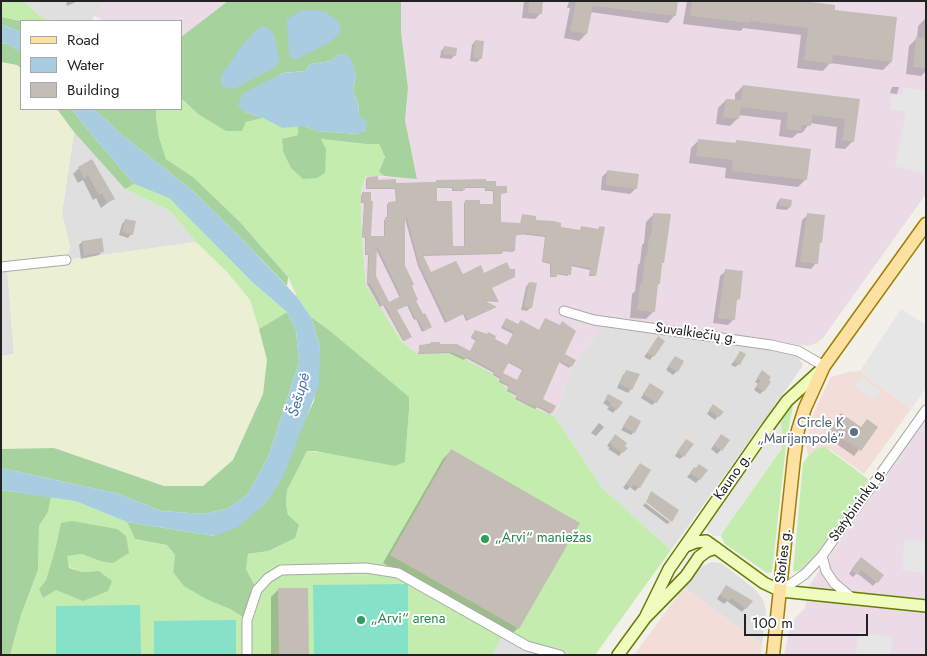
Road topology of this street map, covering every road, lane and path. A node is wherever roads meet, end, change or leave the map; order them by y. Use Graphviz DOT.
graph roads {
  1 [pos="926,224"];
  2 [pos="66,260"];
  3 [pos="1,267"];
  4 [pos="564,311"];
  5 [pos="824,366"];
  6 [pos="926,410"];
  7 [pos="794,458"];
  8 [pos="686,546"];
  9 [pos="716,548"];
  10 [pos="822,556"];
  11 [pos="781,591"];
  12 [pos="852,598"];
  13 [pos="926,606"];
  14 [pos="645,618"];
  15 [pos="247,655"];
  16 [pos="560,655"];
  17 [pos="618,655"];
  18 [pos="773,655"];
  1 -- 5 [label="main road, Kauno g."];
  2 -- 3 [label="street"];
  4 -- 5 [label="street, Suvalkiečių g."];
  5 -- 7 [label="main road, Kauno g."];
  5 -- 8 [label="main road, Kauno g."];
  6 -- 10 [label="street, Statybininkų g."];
  7 -- 11 [label="main road, Stoties g."];
  8 -- 9 [label="main road"];
  8 -- 14 [label="main road, Kauno g."];
  9 -- 11 [label="main road"];
  9 -- 14 [label="main road, Kauno g."];
  10 -- 11 [label="street, Statybininkų g."];
  10 -- 12 [label="street"];
  11 -- 12 [label="main road"];
  11 -- 18 [label="main road, Stoties g."];
  12 -- 13 [label="main road"];
  14 -- 17 [label="main road, Kauno g."];
  15 -- 16 [label="street"];
}
